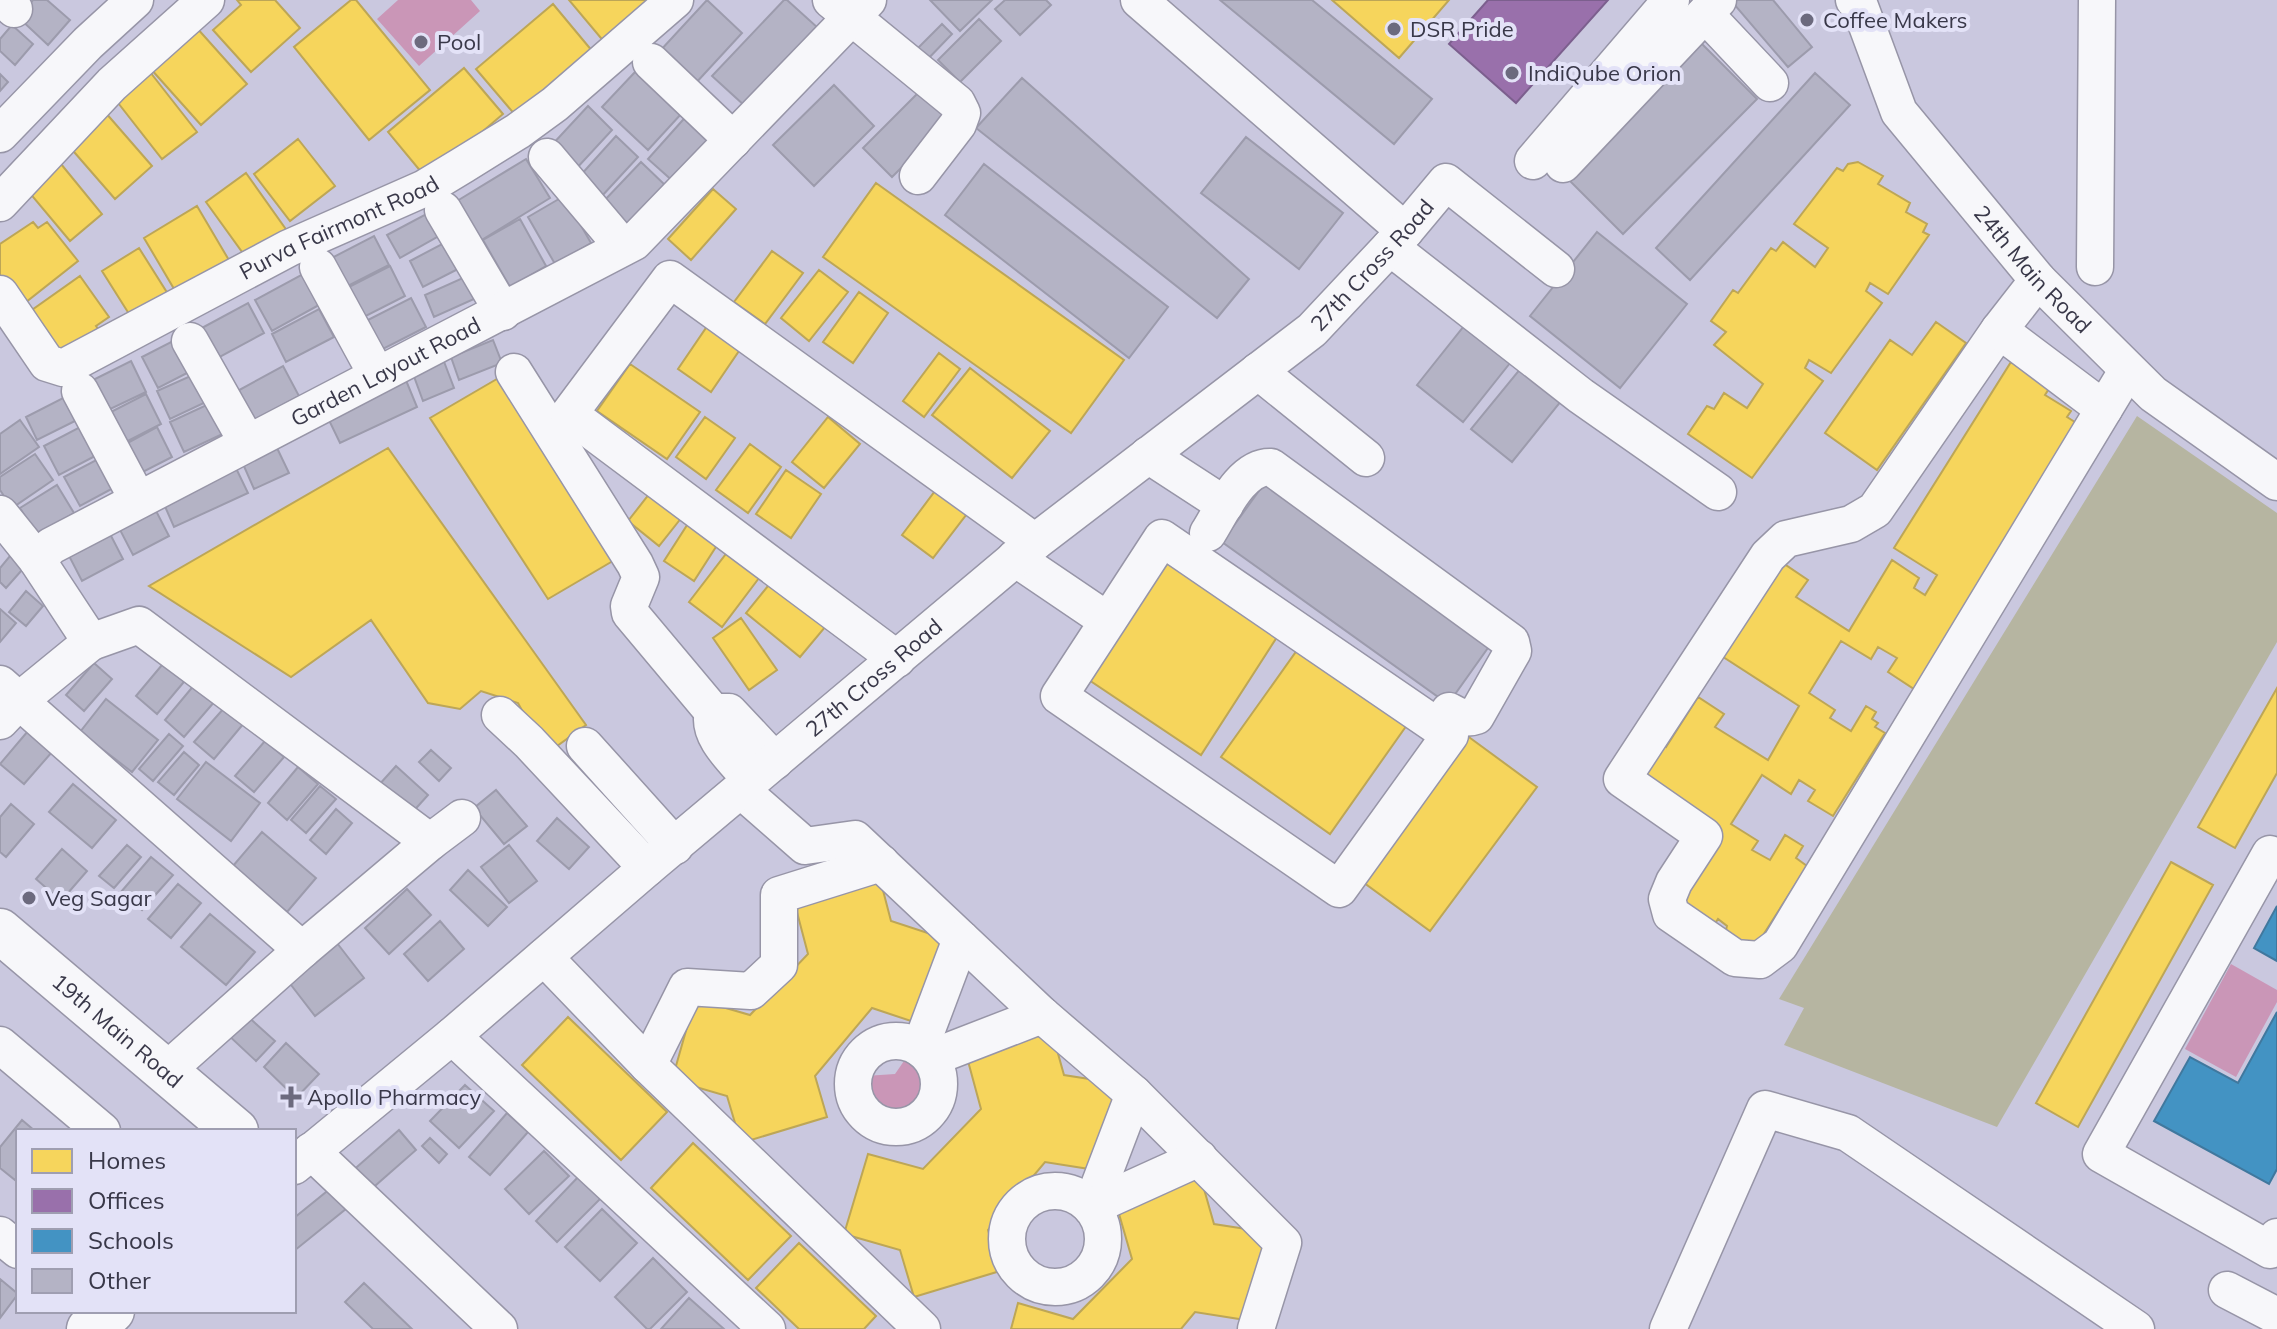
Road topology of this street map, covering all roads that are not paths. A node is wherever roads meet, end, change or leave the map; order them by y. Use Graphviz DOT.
graph roads {
  1 [pos="135,0"];
  2 [pos="206,0"];
  3 [pos="675,0"];
  4 [pos="1139,0"];
  5 [pos="1671,0"];
  6 [pos="2097,0"];
  7 [pos="1858,1"];
  8 [pos="850,6"];
  9 [pos="1711,7"];
  10 [pos="651,62"];
  11 [pos="1770,83"];
  12 [pos="0,134"];
  13 [pos="733,140"];
  14 [pos="547,157"];
  15 [pos="918,176"];
  16 [pos="0,203"];
  17 [pos="443,210"];
  18 [pos="1398,239"];
  19 [pos="623,247"];
  20 [pos="318,267"];
  21 [pos="2095,267"];
  22 [pos="1556,269"];
  23 [pos="2038,280"];
  24 [pos="0,294"];
  25 [pos="503,312"];
  26 [pos="1999,330"];
  27 [pos="190,341"];
  28 [pos="1258,371"];
  29 [pos="2127,371"];
  30 [pos="514,372"];
  31 [pos="377,375"];
  32 [pos="80,391"];
  33 [pos="2104,409"];
  34 [pos="247,442"];
  35 [pos="1148,455"];
  36 [pos="1366,458"];
  37 [pos="2277,482"];
  38 [pos="1718,492"];
  39 [pos="138,500"];
  40 [pos="0,514"];
  41 [pos="1025,550"];
  42 [pos="37,560"];
  43 [pos="1108,621"];
  44 [pos="91,642"];
  45 [pos="897,659"];
  46 [pos="7,702"];
  47 [pos="1449,711"];
  48 [pos="500,715"];
  49 [pos="585,746"];
  50 [pos="756,777"];
  51 [pos="619,784"];
  52 [pos="591,807"];
  53 [pos="462,818"];
  54 [pos="430,842"];
  55 [pos="675,846"];
  56 [pos="2270,854"];
  57 [pos="881,863"];
  58 [pos="647,868"];
  59 [pos="0,931"];
  60 [pos="961,939"];
  61 [pos="302,950"];
  62 [pos="544,957"];
  63 [pos="1042,1015"];
  64 [pos="452,1036"];
  65 [pos="0,1045"];
  66 [pos="648,1065"];
  67 [pos="166,1071"];
  68 [pos="1134,1094"];
  69 [pos="100,1129"];
  70 [pos="234,1129"];
  71 [pos="1199,1158"];
  72 [pos="303,1159"];
  73 [pos="0,1235"];
  74 [pos="2277,1237"];
  75 [pos="16,1248"];
  76 [pos="2227,1290"];
  77 [pos="2277,1316"];
  78 [pos="499,1329"];
  79 [pos="767,1329"];
  80 [pos="922,1329"];
  81 [pos="1256,1329"];
  82 [pos="1668,1329"];
  83 [pos="2136,1329"];
  1 -- 12 [label="street"];
  2 -- 16 [label="street"];
  3 -- 24 [label="street, Purva Fairmont Road"];
  4 -- 18 [label="street"];
  5 -- 9 [label="street"];
  6 -- 21 [label="street"];
  7 -- 23 [label="street, 24th Main Road"];
  8 -- 13 [label="street, Garden Layout Road"];
  8 -- 15 [label="street"];
  9 -- 11 [label="street"];
  10 -- 13 [label="street"];
  13 -- 19 [label="street, Garden Layout Road"];
  14 -- 19 [label="street"];
  17 -- 25 [label="street"];
  18 -- 22 [label="street, 27th Cross Road"];
  18 -- 28 [label="street, 27th Cross Road"];
  18 -- 38 [label="street"];
  19 -- 25 [label="street, Garden Layout Road"];
  20 -- 31 [label="street"];
  23 -- 26 [label="street"];
  23 -- 29 [label="street, 24th Main Road"];
  25 -- 31 [label="street, Garden Layout Road"];
  26 -- 33 [label="street"];
  26 -- 33 [label="street"];
  27 -- 34 [label="street"];
  28 -- 35 [label="street, 27th Cross Road"];
  28 -- 36 [label="street"];
  29 -- 33 [label="street"];
  29 -- 37 [label="street, 24th Main Road"];
  30 -- 50 [label="street"];
  31 -- 34 [label="street, Garden Layout Road"];
  32 -- 39 [label="street"];
  34 -- 39 [label="street, Garden Layout Road"];
  35 -- 41 [label="street, 27th Cross Road"];
  35 -- 47 [label="street"];
  39 -- 42 [label="street, Garden Layout Road"];
  40 -- 42 [label="street"];
  41 -- 43 [label="street"];
  41 -- 45 [label="street, 27th Cross Road"];
  41 -- 45 [label="street"];
  42 -- 44 [label="street"];
  43 -- 43 [label="street"];
  44 -- 46 [label="street"];
  44 -- 54 [label="street"];
  45 -- 50 [label="street, 27th Cross Road"];
  46 -- 61 [label="street"];
  48 -- 52 [label="street"];
  49 -- 51 [label="street"];
  50 -- 55 [label="street, 27th Cross Road"];
  50 -- 57 [label="street"];
  51 -- 52 [label="street"];
  51 -- 55 [label="street"];
  52 -- 58 [label="street"];
  53 -- 54 [label="street"];
  54 -- 61 [label="street"];
  55 -- 58 [label="street, 27th Cross Road"];
  56 -- 74 [label="street"];
  57 -- 60 [label="street"];
  57 -- 66 [label="street"];
  58 -- 62 [label="street, 27th Cross Road"];
  59 -- 67 [label="main road, 19th Main Road"];
  60 -- 63 [label="street"];
  60 -- 63 [label="street"];
  61 -- 67 [label="street"];
  62 -- 64 [label="street, 27th Cross Road"];
  62 -- 66 [label="street"];
  63 -- 68 [label="street"];
  64 -- 72 [label="street, 27th Cross Road"];
  64 -- 79 [label="street"];
  65 -- 69 [label="street"];
  66 -- 80 [label="street"];
  67 -- 70 [label="main road, 19th Main Road"];
  68 -- 71 [label="street"];
  68 -- 71 [label="street"];
  71 -- 81 [label="street"];
  72 -- 78 [label="street"];
  73 -- 75 [label="street"];
  76 -- 77 [label="street"];
  82 -- 83 [label="street"];
}
